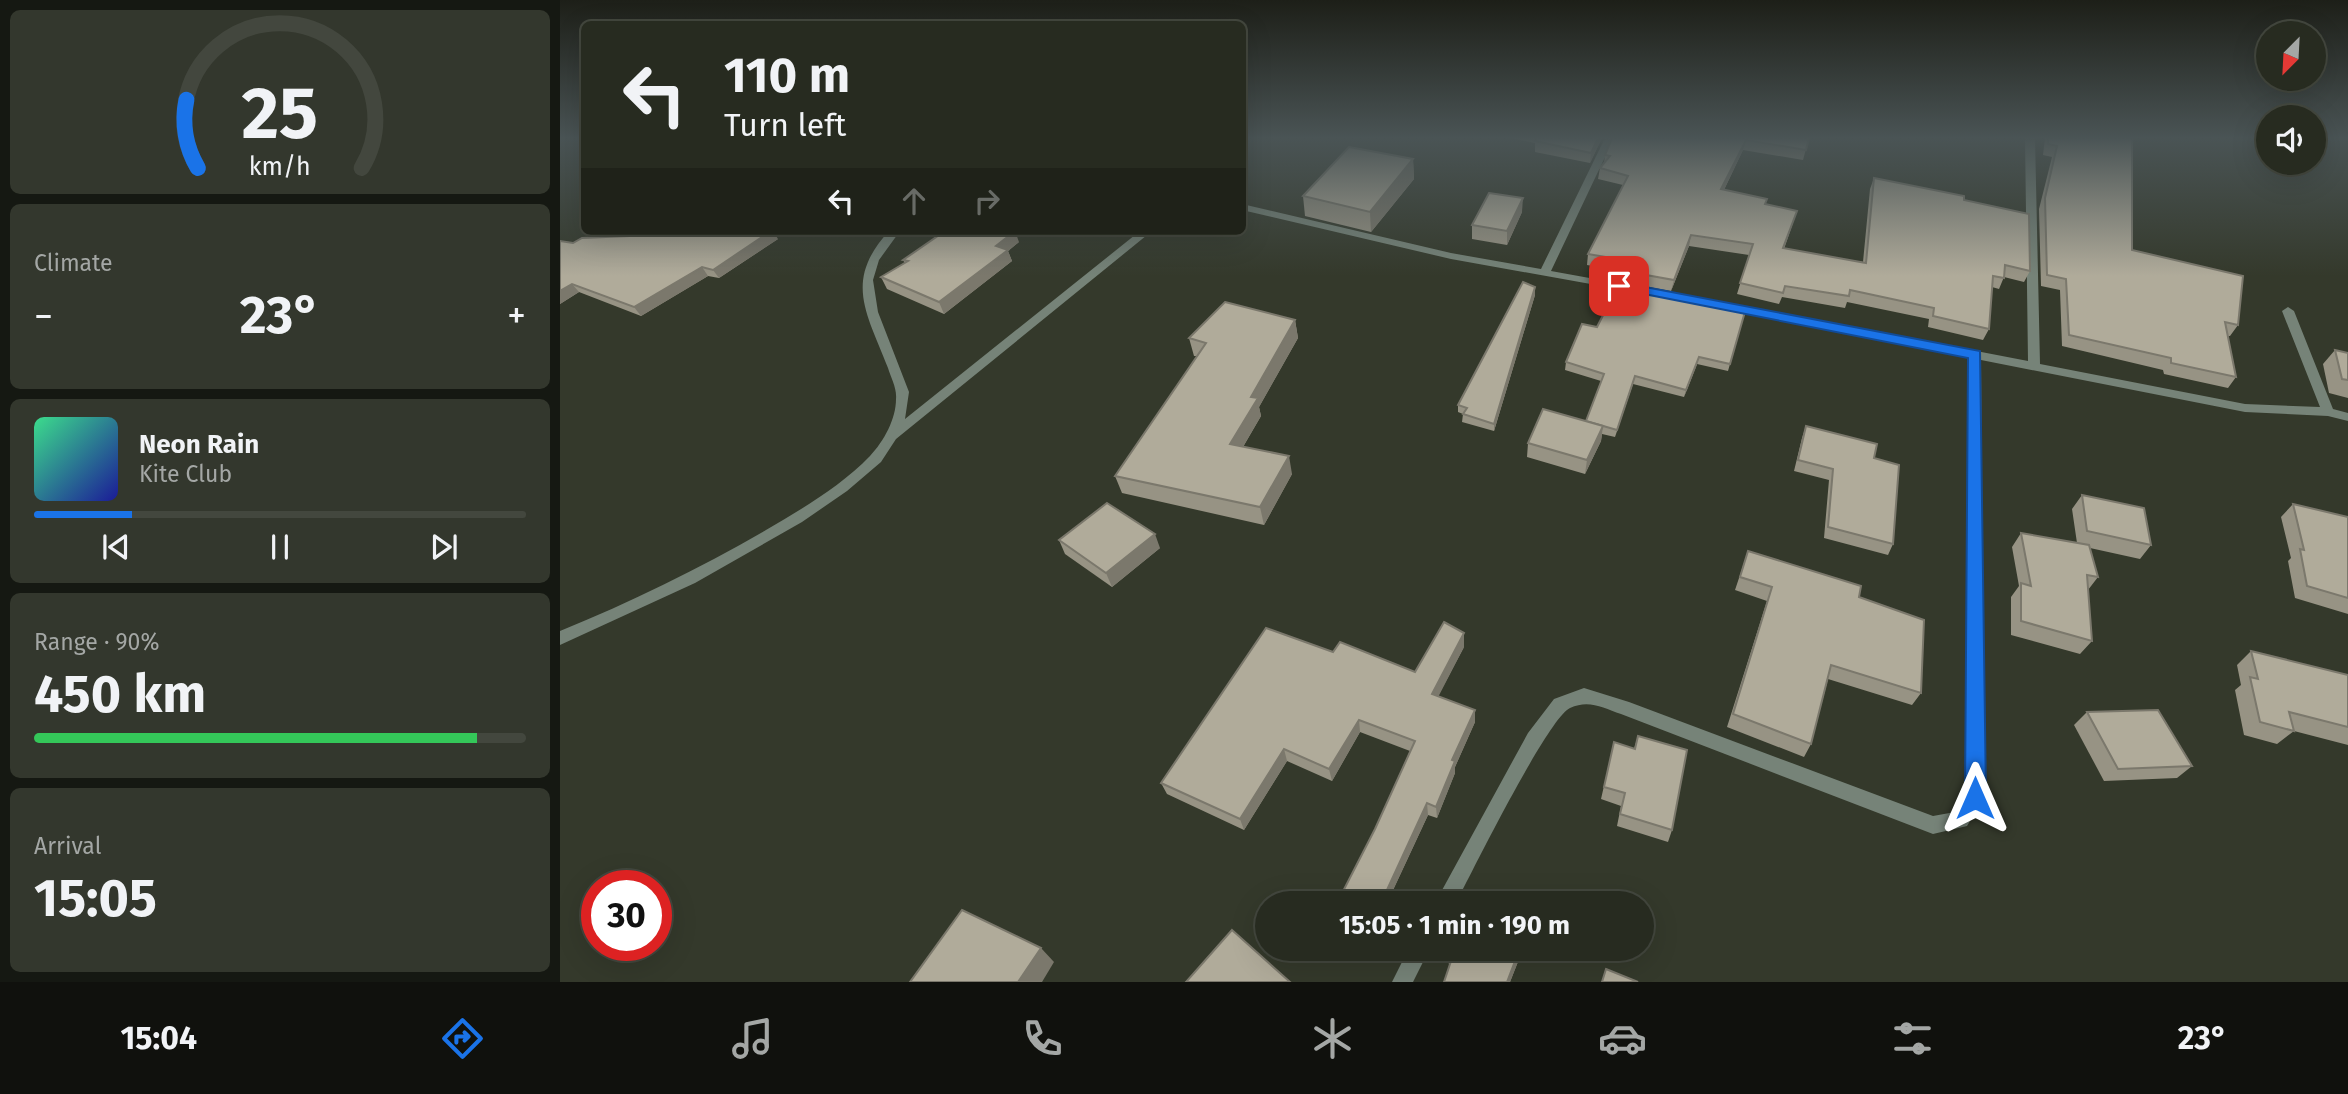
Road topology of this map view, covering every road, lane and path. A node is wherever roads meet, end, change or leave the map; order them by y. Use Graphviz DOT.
graph roads {
  1 [pos="1588,184"];
  2 [pos="2031,184"];
  3 [pos="1246,208"];
  4 [pos="891,235"];
  5 [pos="1142,235"];
  6 [pos="1544,273"];
  7 [pos="1644,290"];
  8 [pos="1715,303"];
  9 [pos="2288,311"];
  10 [pos="1975,355"];
  11 [pos="2034,367"];
  12 [pos="2328,412"];
  13 [pos="2348,417"];
  14 [pos="894,435"];
  15 [pos="560,638"];
  16 [pos="1452,891"];
  17 [pos="1413,961"];
  18 [pos="1402,982"];
  1 -- 6 [label="street"];
  2 -- 11 [label="street"];
  3 -- 6 [label="street"];
  4 -- 14 [label="street"];
  5 -- 14 [label="street"];
  6 -- 7 [label="street"];
  8 -- 10 [label="street"];
  9 -- 12 [label="street"];
  10 -- 11 [label="street"];
  10 -- 16 [label="street"];
  11 -- 12 [label="street"];
  12 -- 13 [label="street"];
  14 -- 15 [label="street"];
  17 -- 18 [label="street"];
}
